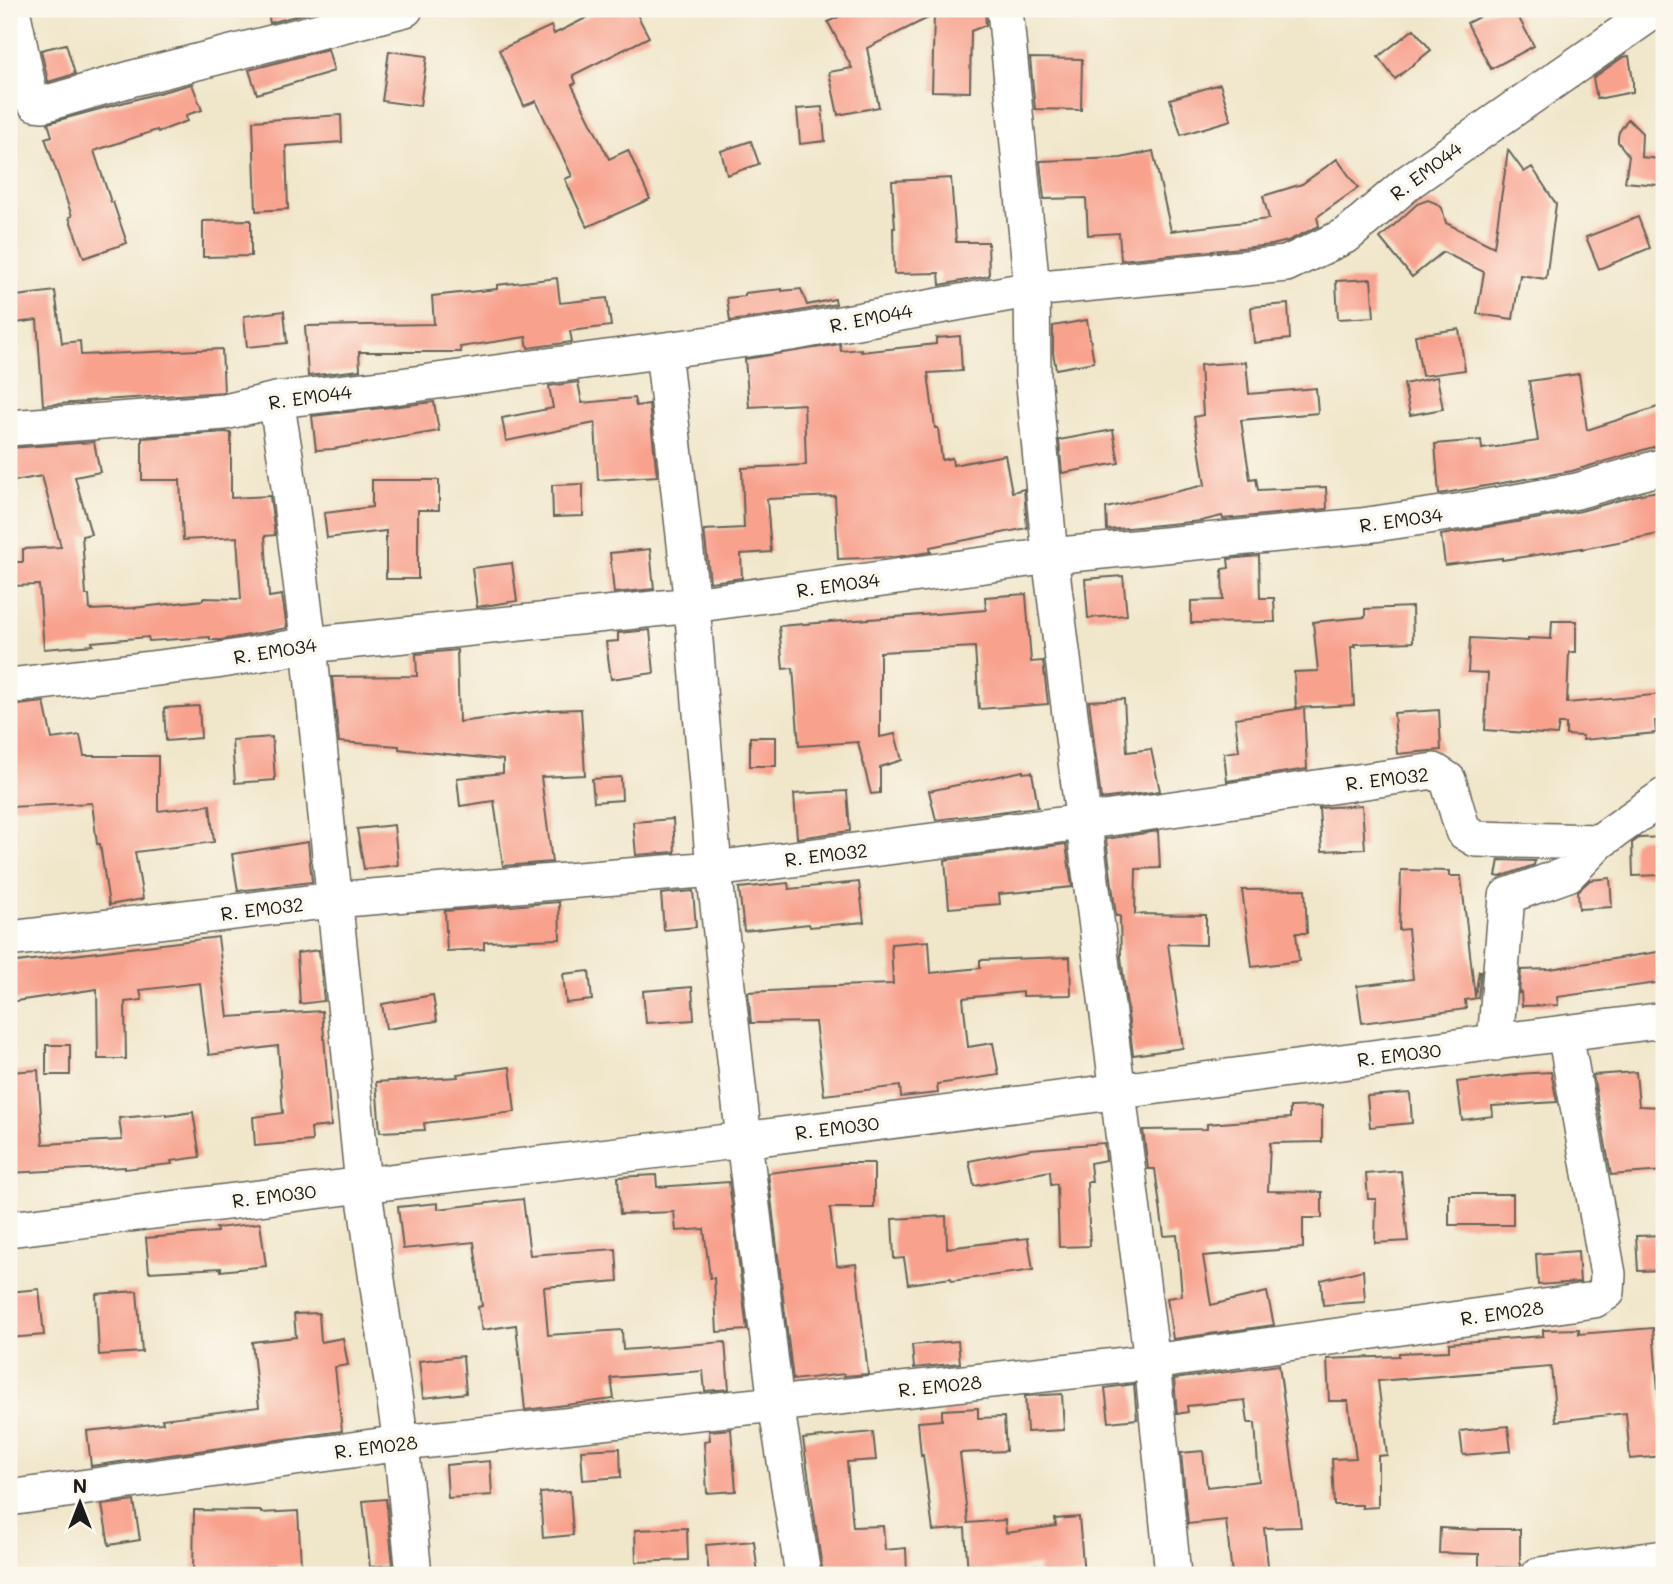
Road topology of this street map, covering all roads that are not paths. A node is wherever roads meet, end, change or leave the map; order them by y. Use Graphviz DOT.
graph roads {
  1 [pos="12,9"];
  2 [pos="405,9"];
  3 [pos="1005,9"];
  4 [pos="1657,9"];
  5 [pos="1032,289"];
  6 [pos="663,351"];
  7 [pos="275,400"];
  8 [pos="9,428"];
  9 [pos="1664,466"];
  10 [pos="1050,556"];
  11 [pos="692,605"];
  12 [pos="309,645"];
  13 [pos="9,686"];
  14 [pos="1664,796"];
  15 [pos="1083,822"];
  16 [pos="1599,842"];
  17 [pos="714,869"];
  18 [pos="333,901"];
  19 [pos="9,939"];
  20 [pos="1664,1020"];
  21 [pos="1565,1033"];
  22 [pos="1495,1043"];
  23 [pos="1117,1092"];
  24 [pos="744,1140"];
  25 [pos="363,1185"];
  26 [pos="9,1229"];
  27 [pos="1152,1362"];
  28 [pos="776,1405"];
  29 [pos="401,1443"];
  30 [pos="9,1498"];
  31 [pos="1664,1558"];
  32 [pos="414,1575"];
  33 [pos="803,1575"];
  34 [pos="1173,1575"];
  35 [pos="1539,1575"];
  1 -- 2 [label="street"];
  3 -- 5 [label="street"];
  4 -- 5 [label="street, R. EM044"];
  5 -- 6 [label="street, R. EM044"];
  5 -- 10 [label="street"];
  6 -- 7 [label="street, R. EM044"];
  6 -- 11 [label="street"];
  7 -- 8 [label="street, R. EM044"];
  7 -- 12 [label="street"];
  9 -- 10 [label="street, R. EM034"];
  10 -- 11 [label="street, R. EM034"];
  10 -- 15 [label="street"];
  11 -- 12 [label="street, R. EM034"];
  11 -- 17 [label="street"];
  12 -- 13 [label="street, R. EM034"];
  12 -- 18 [label="street"];
  14 -- 16 [label="street"];
  15 -- 16 [label="street, R. EM032"];
  15 -- 17 [label="street, R. EM032"];
  15 -- 23 [label="street"];
  16 -- 22 [label="street"];
  17 -- 18 [label="street, R. EM032"];
  17 -- 24 [label="street"];
  18 -- 19 [label="street, R. EM032"];
  18 -- 25 [label="street"];
  20 -- 21 [label="street, R. EM030"];
  21 -- 22 [label="street, R. EM030"];
  21 -- 27 [label="street, R. EM028"];
  22 -- 23 [label="street, R. EM030"];
  23 -- 24 [label="street, R. EM030"];
  23 -- 27 [label="street"];
  24 -- 25 [label="street, R. EM030"];
  24 -- 28 [label="street"];
  25 -- 26 [label="street, R. EM030"];
  25 -- 29 [label="street"];
  27 -- 28 [label="street, R. EM028"];
  27 -- 34 [label="street"];
  28 -- 29 [label="street, R. EM028"];
  28 -- 33 [label="street"];
  29 -- 30 [label="street, R. EM028"];
  29 -- 32 [label="street"];
  31 -- 35 [label="street"];
}
